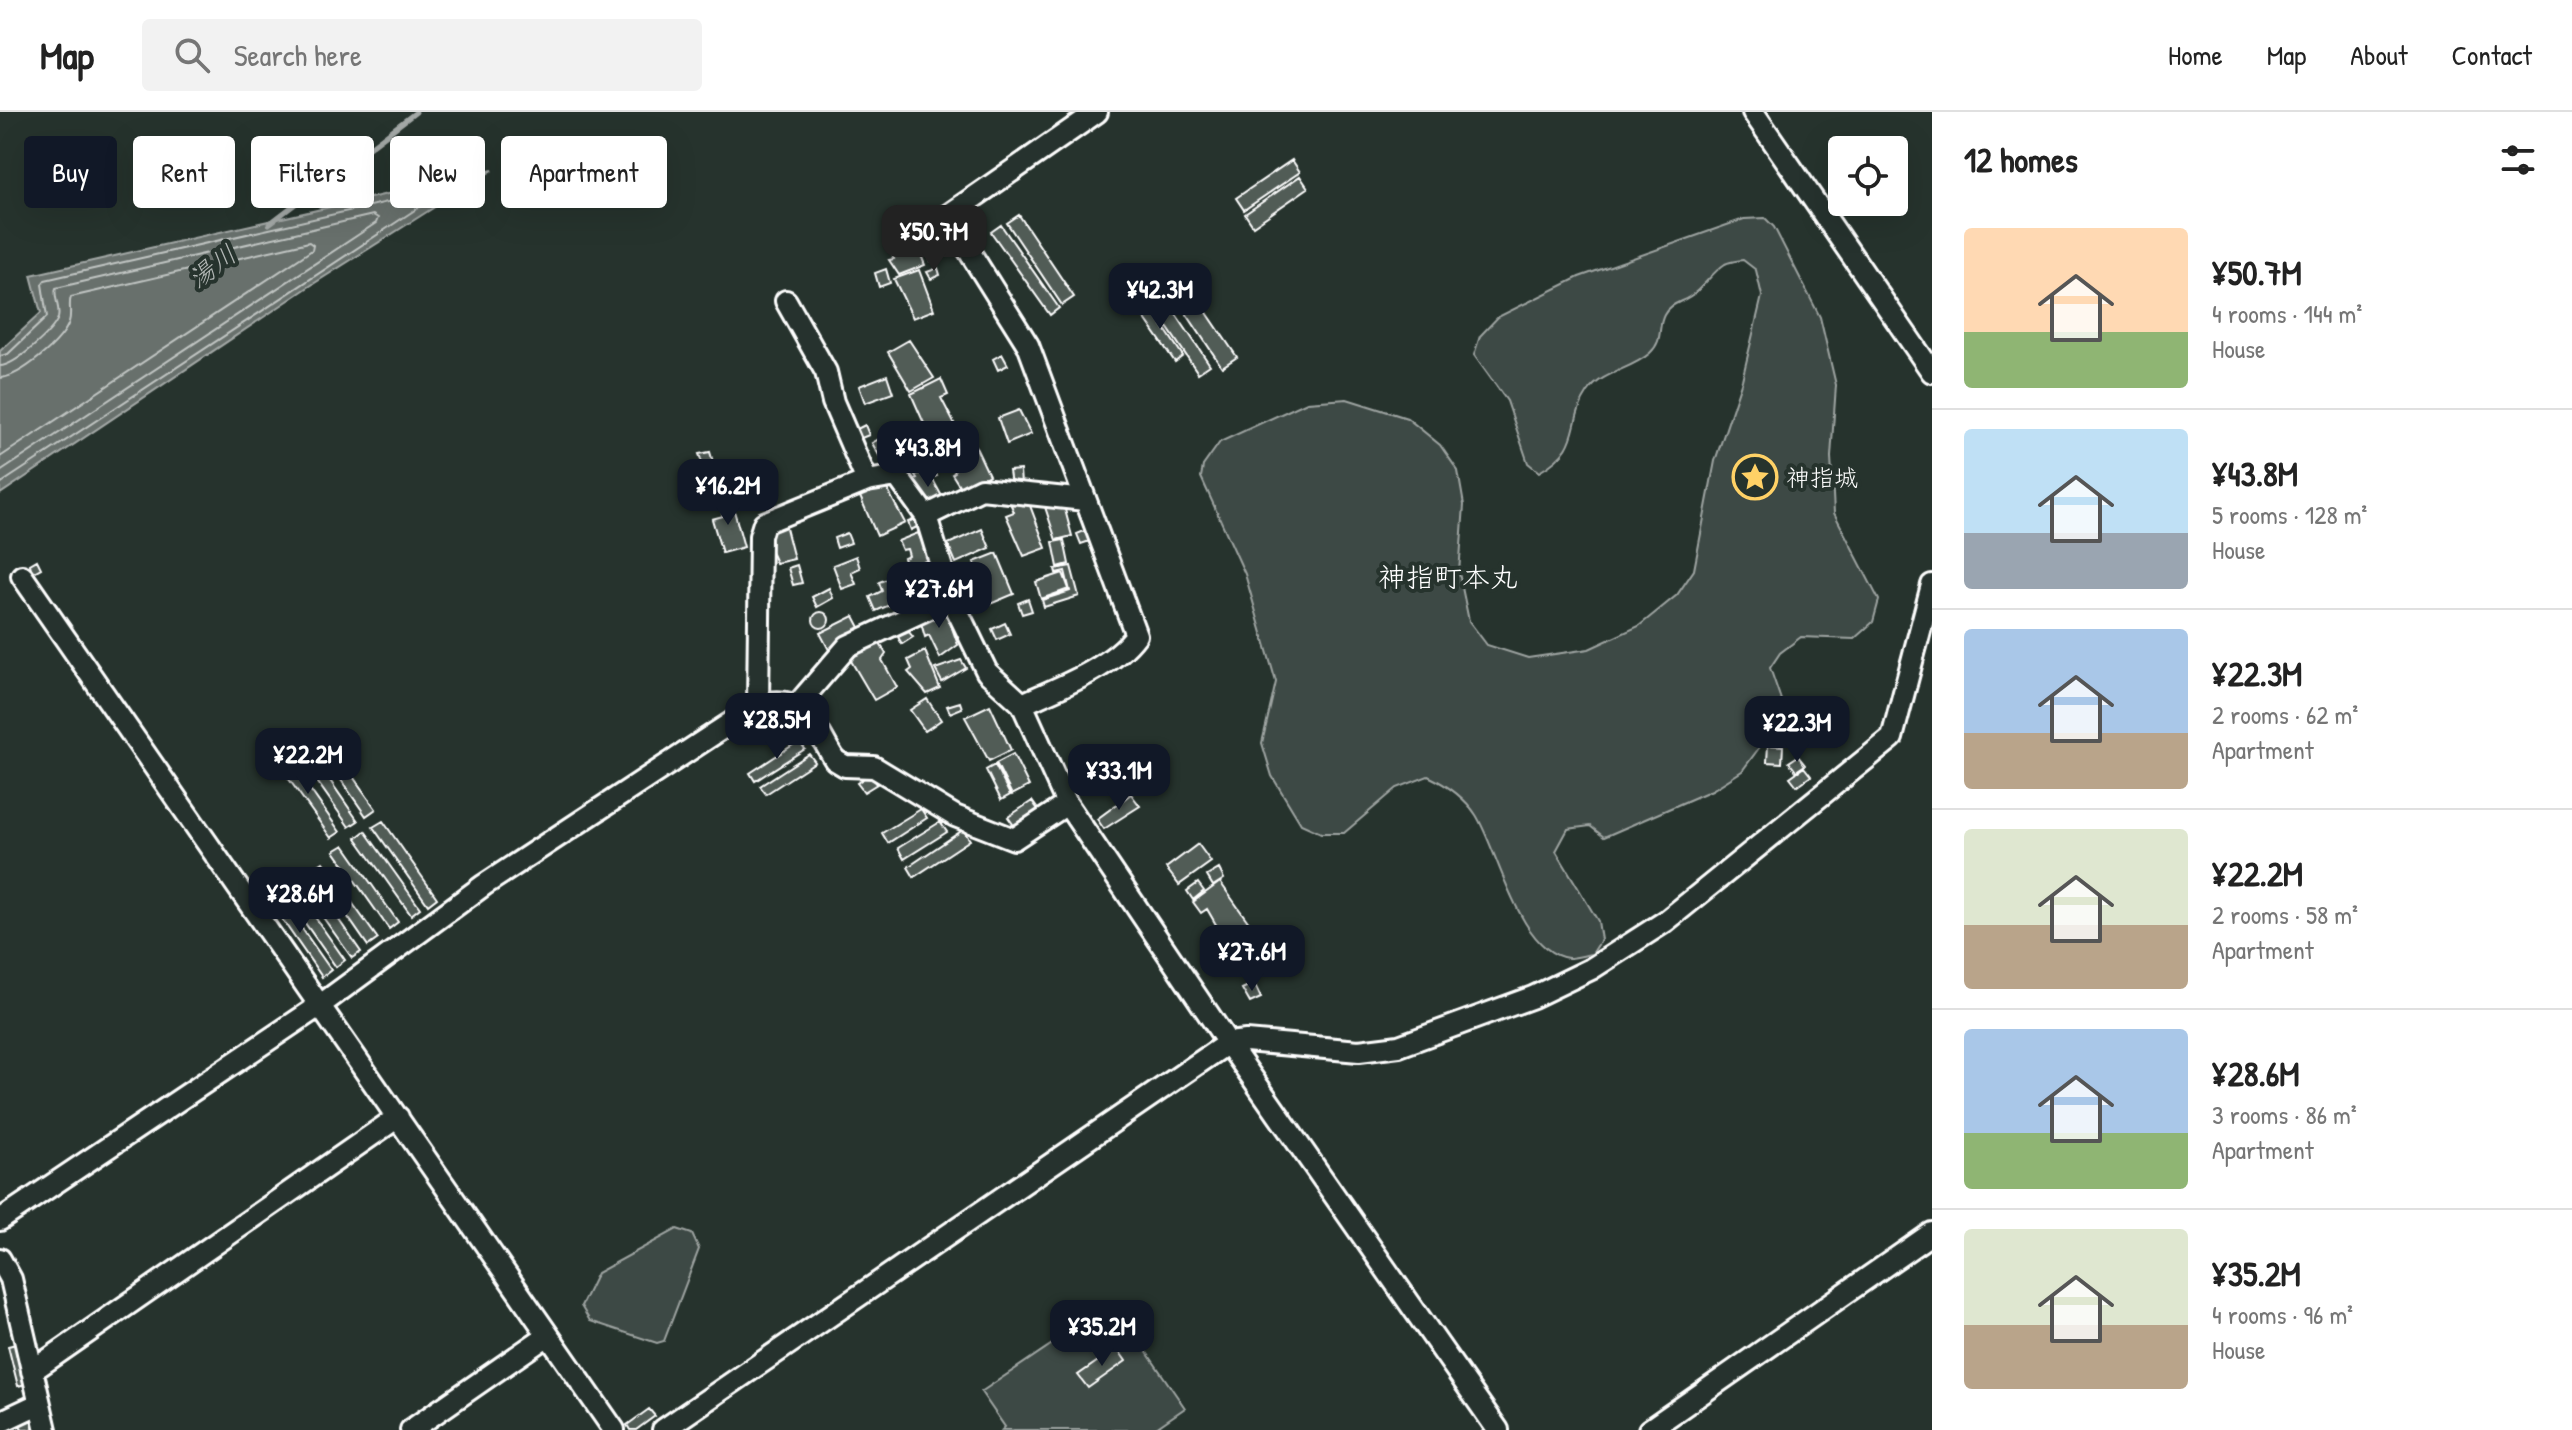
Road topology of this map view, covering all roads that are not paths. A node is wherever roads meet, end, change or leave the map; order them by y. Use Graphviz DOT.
graph roads {
  1 [pos="1097,112"];
  2 [pos="1753,112"];
  3 [pos="786,301"];
  4 [pos="1932,372"];
  5 [pos="867,481"];
  6 [pos="1085,500"];
  7 [pos="926,516"];
  8 [pos="22,576"];
  9 [pos="1932,585"];
  10 [pos="951,598"];
  11 [pos="1022,704"];
  12 [pos="758,705"];
  13 [pos="797,705"];
  14 [pos="1067,804"];
  15 [pos="319,1006"];
  16 [pos="1228,1043"];
  17 [pos="398,1117"];
  18 [pos="0,1220"];
  19 [pos="1932,1233"];
  20 [pos="0,1259"];
  21 [pos="548,1335"];
  22 [pos="32,1371"];
  23 [pos="38,1404"];
  24 [pos="0,1422"];
  25 [pos="46,1430"];
  26 [pos="411,1430"];
  27 [pos="614,1430"];
  28 [pos="663,1430"];
  29 [pos="1498,1430"];
  30 [pos="1649,1430"];
  1 -- 6 [label="street"];
  2 -- 4 [label="street"];
  3 -- 5 [label="street"];
  5 -- 7 [label="street"];
  5 -- 12 [label="street"];
  6 -- 7 [label="street"];
  6 -- 11 [label="street"];
  7 -- 10 [label="street"];
  8 -- 15 [label="street"];
  9 -- 16 [label="street"];
  10 -- 11 [label="street"];
  10 -- 13 [label="street"];
  11 -- 14 [label="street"];
  12 -- 13 [label="street"];
  12 -- 15 [label="street"];
  13 -- 14 [label="street"];
  14 -- 16 [label="street"];
  15 -- 17 [label="street"];
  15 -- 18 [label="street"];
  16 -- 28 [label="street"];
  16 -- 29 [label="street"];
  17 -- 21 [label="street"];
  17 -- 22 [label="street"];
  19 -- 30 [label="street"];
  20 -- 22 [label="street"];
  21 -- 26 [label="street"];
  21 -- 27 [label="street"];
  22 -- 23 [label="street"];
  23 -- 24 [label="street"];
  23 -- 25 [label="street"];
}
